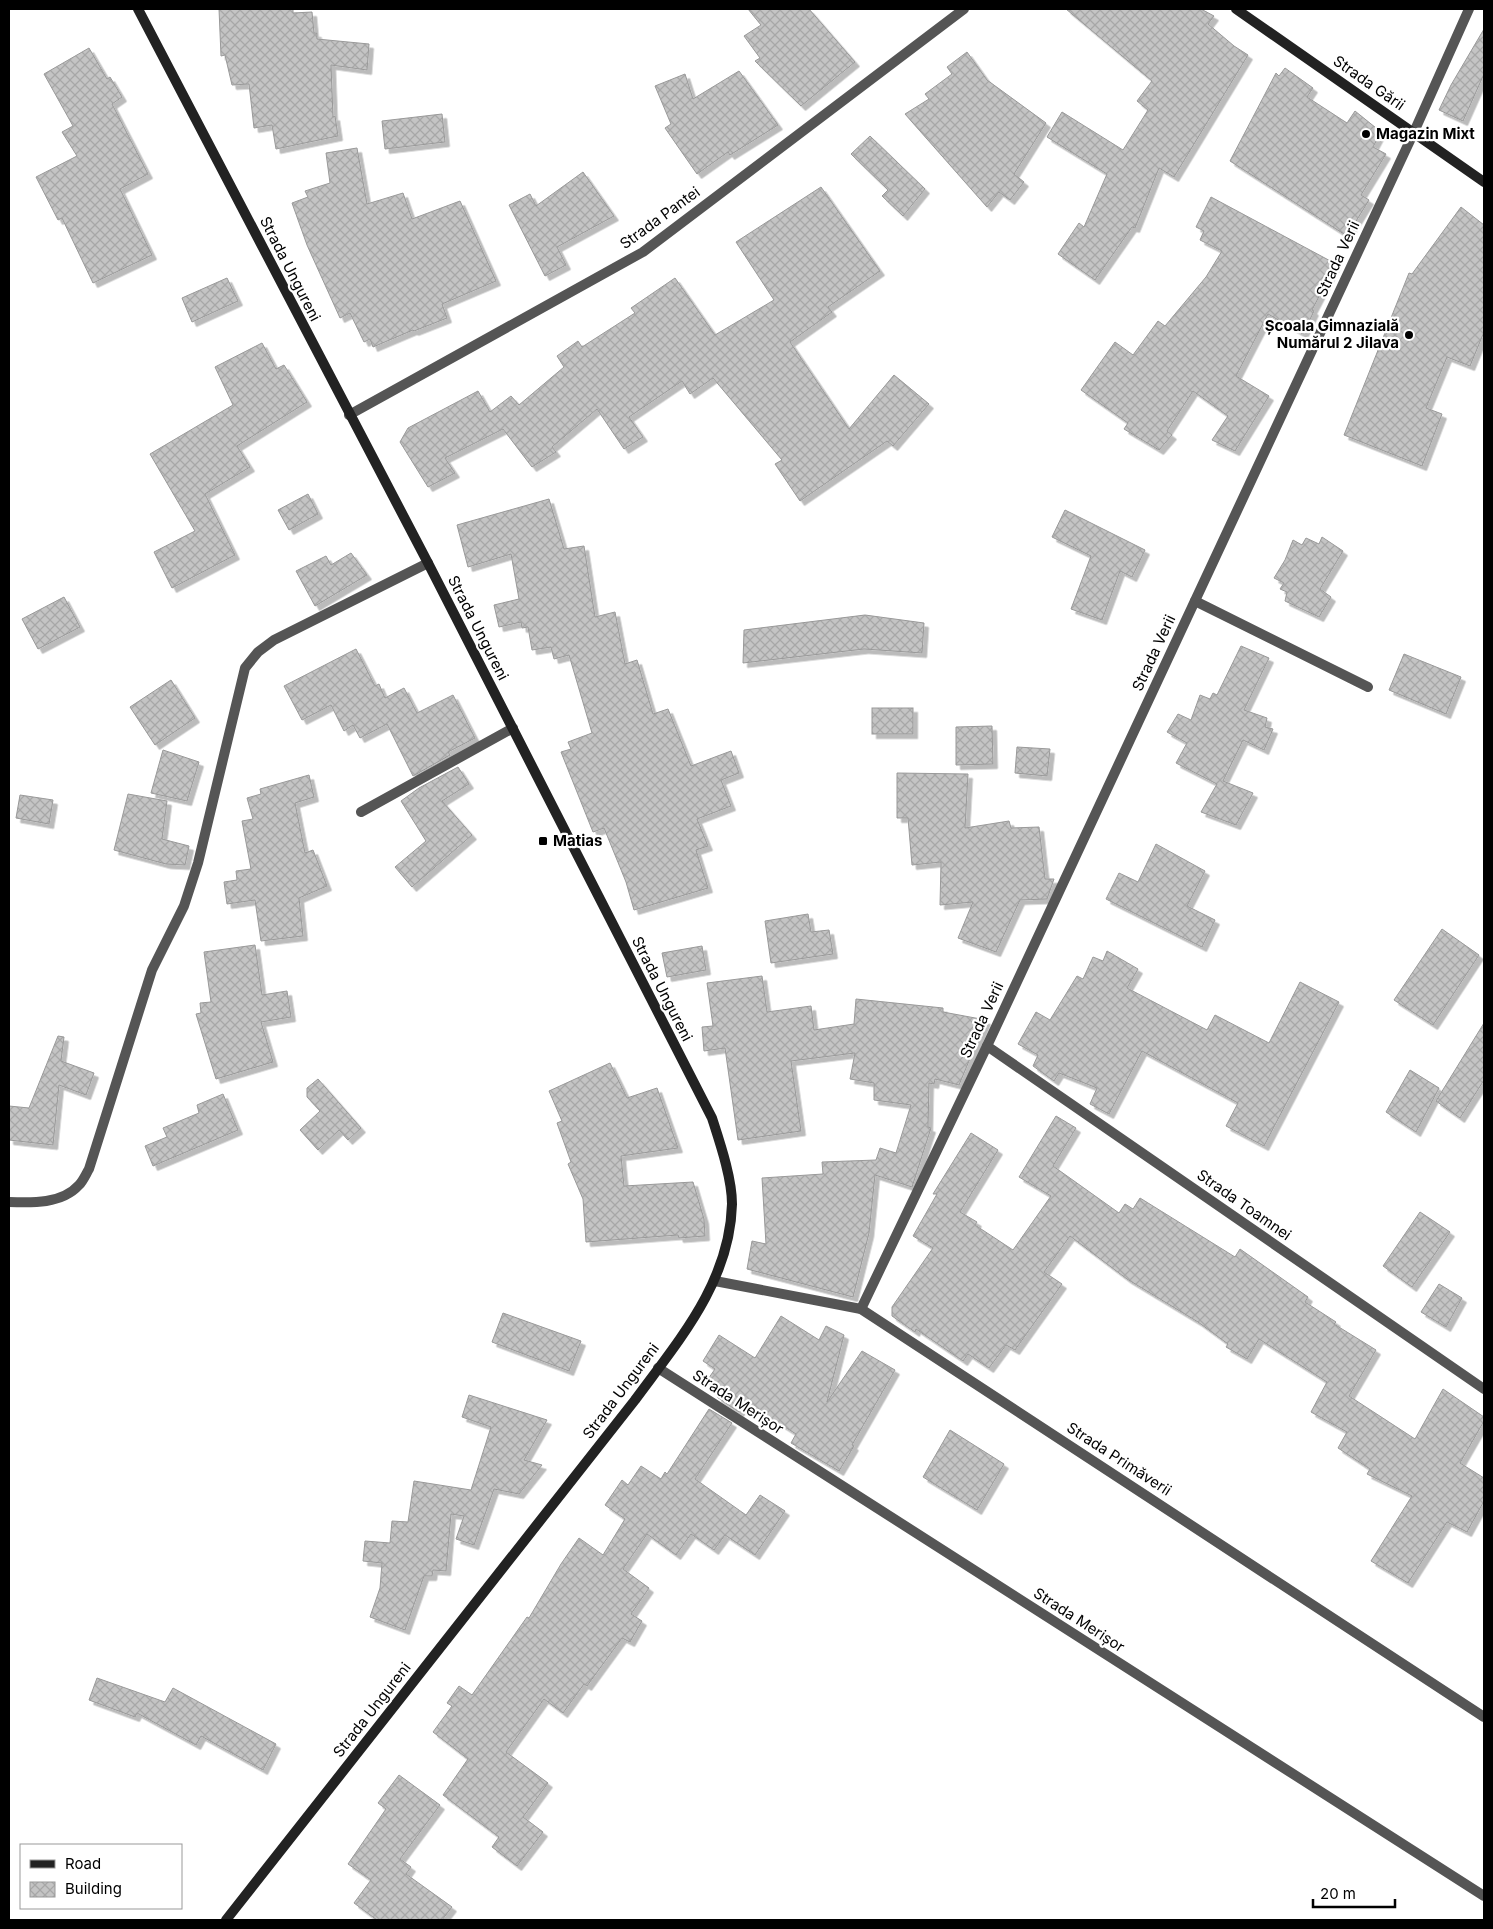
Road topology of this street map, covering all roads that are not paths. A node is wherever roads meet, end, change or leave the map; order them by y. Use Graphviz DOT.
graph roads {
  1 [pos="138,9"];
  2 [pos="964,9"];
  3 [pos="1236,9"];
  4 [pos="1469,9"];
  5 [pos="1414,132"];
  6 [pos="1484,182"];
  7 [pos="349,415"];
  8 [pos="428,563"];
  9 [pos="1195,602"];
  10 [pos="1368,687"];
  11 [pos="513,728"];
  12 [pos="361,812"];
  13 [pos="987,1046"];
  14 [pos="9,1202"];
  15 [pos="715,1280"];
  16 [pos="861,1309"];
  17 [pos="658,1368"];
  18 [pos="1484,1389"];
  19 [pos="1484,1717"];
  20 [pos="1484,1896"];
  21 [pos="226,1920"];
  1 -- 7 [label="main road, Strada Ungureni"];
  2 -- 7 [label="street, Strada Pantei"];
  3 -- 5 [label="main road, Strada Gării"];
  4 -- 5 [label="street, Strada Verii"];
  5 -- 6 [label="main road, Strada Gării"];
  5 -- 9 [label="street, Strada Verii"];
  7 -- 8 [label="main road, Strada Ungureni"];
  8 -- 11 [label="main road, Strada Ungureni"];
  8 -- 14 [label="street"];
  9 -- 10 [label="street"];
  9 -- 13 [label="street, Strada Verii"];
  11 -- 12 [label="street"];
  11 -- 15 [label="main road, Strada Ungureni"];
  13 -- 16 [label="street, Strada Verii"];
  13 -- 18 [label="street, Strada Toamnei"];
  15 -- 16 [label="street, Strada Primăverii"];
  15 -- 17 [label="main road, Strada Ungureni"];
  16 -- 19 [label="street, Strada Primăverii"];
  17 -- 20 [label="street, Strada Merișor"];
  17 -- 21 [label="main road, Strada Ungureni"];
}
